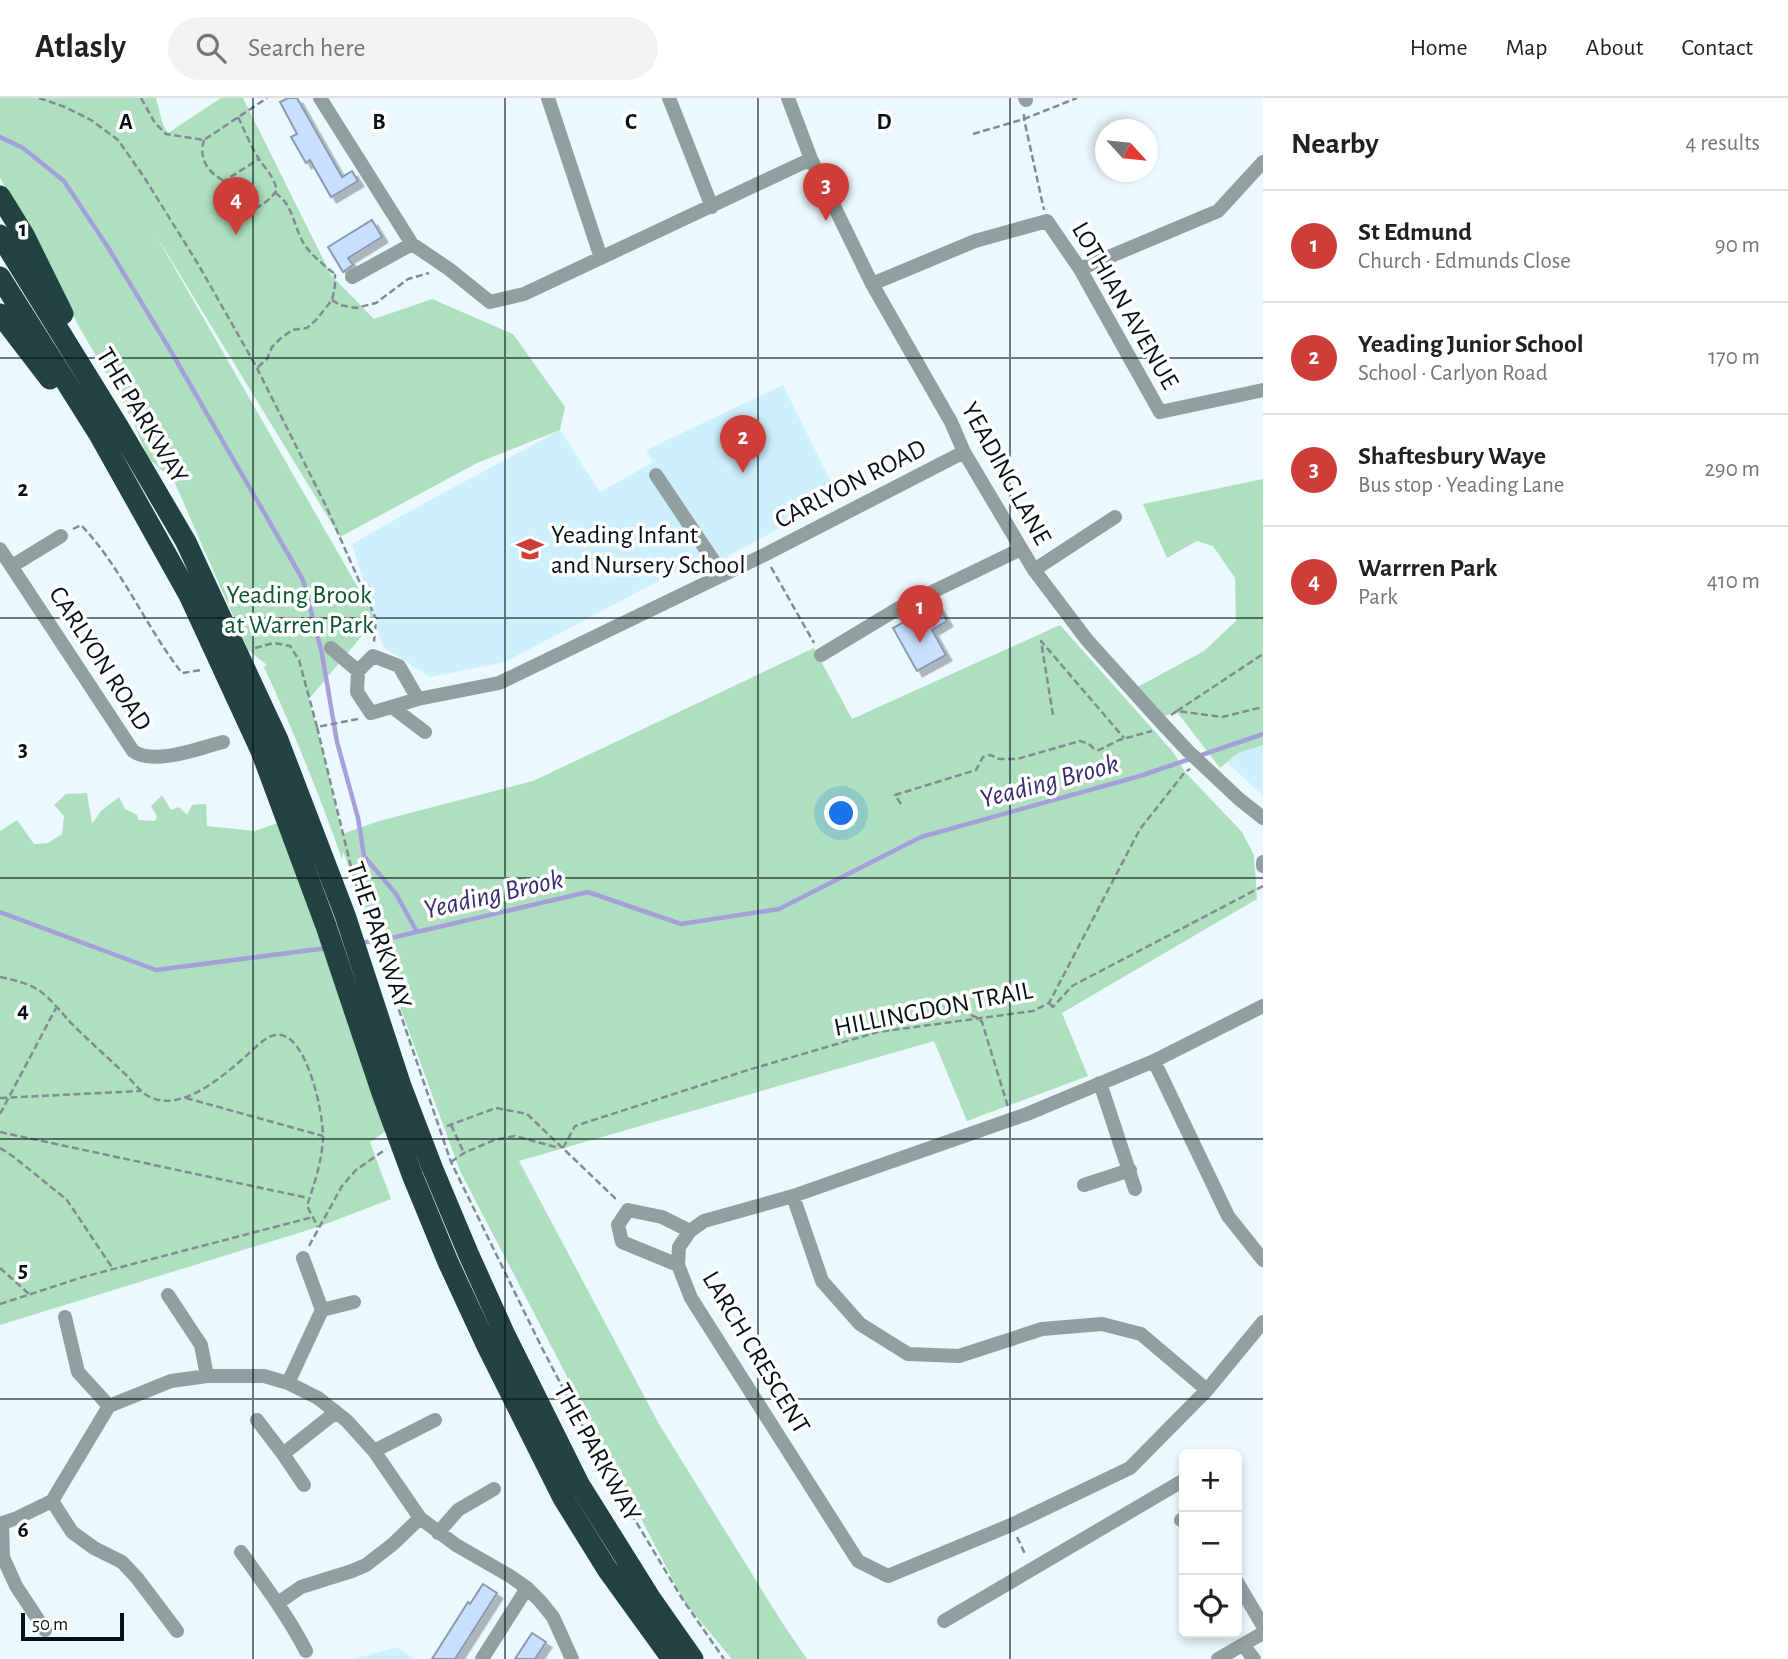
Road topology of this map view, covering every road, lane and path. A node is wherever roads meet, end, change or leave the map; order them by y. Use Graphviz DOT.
graph roads {
  1 [pos="39,98"];
  2 [pos="141,98"];
  3 [pos="267,98"];
  4 [pos="320,98"];
  5 [pos="548,98"];
  6 [pos="669,98"];
  7 [pos="788,98"];
  8 [pos="1077,98"];
  9 [pos="1025,99"];
  10 [pos="238,117"];
  11 [pos="1024,119"];
  12 [pos="972,134"];
  13 [pos="204,140"];
  14 [pos="259,159"];
  15 [pos="811,159"];
  16 [pos="1263,162"];
  17 [pos="224,181"];
  18 [pos="275,193"];
  19 [pos="0,196"];
  20 [pos="712,206"];
  21 [pos="1047,221"];
  22 [pos="0,236"];
  23 [pos="412,244"];
  24 [pos="601,258"];
  25 [pos="449,268"];
  26 [pos="1080,269"];
  27 [pos="335,274"];
  28 [pos="0,277"];
  29 [pos="352,277"];
  30 [pos="872,284"];
  31 [pos="332,300"];
  32 [pos="0,314"];
  33 [pos="257,368"];
  34 [pos="1263,390"];
  35 [pos="109,431"];
  36 [pos="964,452"];
  37 [pos="656,475"];
  38 [pos="1115,517"];
  39 [pos="61,536"];
  40 [pos="0,548"];
  41 [pos="1021,548"];
  42 [pos="764,555"];
  43 [pos="12,566"];
  44 [pos="1034,570"];
  45 [pos="723,575"];
  46 [pos="331,648"];
  47 [pos="248,650"];
  48 [pos="1263,654"];
  49 [pos="821,655"];
  50 [pos="373,656"];
  51 [pos="202,670"];
  52 [pos="358,671"];
  53 [pos="418,699"];
  54 [pos="391,707"];
  55 [pos="1263,707"];
  56 [pos="1177,712"];
  57 [pos="1053,715"];
  58 [pos="342,722"];
  59 [pos="1163,725"];
  60 [pos="317,727"];
  61 [pos="425,732"];
  62 [pos="1125,738"];
  63 [pos="223,743"];
  64 [pos="1200,762"];
  65 [pos="901,804"];
  66 [pos="1263,818"];
  67 [pos="1263,886"];
  68 [pos="355,913"];
  69 [pos="0,977"];
  70 [pos="1049,1003"];
  71 [pos="1263,1006"];
  72 [pos="56,1007"];
  73 [pos="961,1011"];
  74 [pos="978,1018"];
  75 [pos="1154,1061"];
  76 [pos="1100,1083"];
  77 [pos="140,1091"];
  78 [pos="0,1098"];
  79 [pos="8,1098"];
  80 [pos="186,1098"];
  81 [pos="0,1114"];
  82 [pos="1013,1120"];
  83 [pos="0,1132"];
  84 [pos="323,1136"];
  85 [pos="389,1147"];
  86 [pos="0,1148"];
  87 [pos="563,1149"];
  88 [pos="464,1153"];
  89 [pos="451,1162"];
  90 [pos="1130,1170"];
  91 [pos="1084,1185"];
  92 [pos="1135,1189"];
  93 [pos="793,1196"];
  94 [pos="310,1198"];
  95 [pos="628,1210"];
  96 [pos="313,1217"];
  97 [pos="318,1227"];
  98 [pos="690,1231"];
  99 [pos="303,1258"];
  100 [pos="1263,1260"];
  101 [pos="678,1265"];
  102 [pos="0,1268"];
  103 [pos="113,1269"];
  104 [pos="30,1295"];
  105 [pos="168,1295"];
  106 [pos="354,1302"];
  107 [pos="0,1304"];
  108 [pos="321,1310"];
  109 [pos="65,1317"];
  110 [pos="1263,1322"];
  111 [pos="207,1376"];
  112 [pos="288,1383"];
  113 [pos="1207,1390"];
  114 [pos="109,1406"];
  115 [pos="336,1412"];
  116 [pos="257,1420"];
  117 [pos="435,1420"];
  118 [pos="374,1451"];
  119 [pos="283,1454"];
  120 [pos="1179,1483"];
  121 [pos="304,1485"];
  122 [pos="494,1489"];
  123 [pos="52,1501"];
  124 [pos="420,1518"];
  125 [pos="1,1524"];
  126 [pos="1010,1525"];
  127 [pos="438,1533"];
  128 [pos="242,1552"];
  129 [pos="1033,1568"];
  130 [pos="527,1588"];
  131 [pos="1242,1590"];
  132 [pos="278,1603"];
  133 [pos="944,1621"];
  134 [pos="1263,1626"];
  135 [pos="45,1629"];
  136 [pos="177,1631"];
  137 [pos="500,1632"];
  138 [pos="1263,1633"];
  139 [pos="514,1640"];
  140 [pos="1243,1645"];
  141 [pos="306,1651"];
  142 [pos="482,1659"];
  143 [pos="572,1659"];
  144 [pos="672,1659"];
  145 [pos="693,1659"];
  146 [pos="724,1659"];
  147 [pos="1217,1659"];
  148 [pos="1254,1659"];
  1 -- 33 [label="path"];
  2 -- 13 [label="path"];
  3 -- 10 [label="path"];
  4 -- 23 [label="street"];
  5 -- 24 [label="street"];
  6 -- 20 [label="street"];
  7 -- 15 [label="street, YEADING LANE"];
  8 -- 11 [label="path"];
  9 -- 11 [label="path"];
  10 -- 13 [label="path"];
  10 -- 14 [label="path"];
  11 -- 12 [label="path"];
  11 -- 21 [label="path"];
  13 -- 17 [label="path"];
  14 -- 17 [label="path"];
  14 -- 18 [label="path"];
  15 -- 20 [label="street"];
  15 -- 30 [label="street, YEADING LANE"];
  16 -- 26 [label="street"];
  17 -- 18 [label="path"];
  18 -- 27 [label="path"];
  19 -- 35 [label="highway"];
  20 -- 24 [label="street"];
  21 -- 26 [label="street, LOTHIAN AVENUE"];
  21 -- 30 [label="street, LOTHIAN AVENUE"];
  22 -- 35 [label="highway, THE PARKWAY"];
  23 -- 25 [label="street"];
  23 -- 29 [label="street"];
  24 -- 25 [label="street"];
  25 -- 31 [label="path"];
  26 -- 34 [label="street, LOTHIAN AVENUE"];
  27 -- 29 [label="path"];
  27 -- 31 [label="path"];
  28 -- 35 [label="highway, THE PARKWAY"];
  30 -- 36 [label="street, YEADING LANE"];
  31 -- 33 [label="path"];
  32 -- 35 [label="highway"];
  33 -- 50 [label="path"];
  35 -- 68 [label="highway, THE PARKWAY"];
  35 -- 144 [label="highway, THE PARKWAY"];
  36 -- 41 [label="street, YEADING LANE"];
  36 -- 42 [label="street, CARLYON ROAD"];
  37 -- 45 [label="street"];
  38 -- 44 [label="street"];
  39 -- 43 [label="street"];
  39 -- 51 [label="path"];
  40 -- 43 [label="street, CARLYON ROAD"];
  41 -- 44 [label="street, YEADING LANE"];
  41 -- 49 [label="street"];
  42 -- 45 [label="street, CARLYON ROAD"];
  42 -- 49 [label="path"];
  43 -- 63 [label="street, CARLYON ROAD"];
  44 -- 59 [label="street, YEADING LANE"];
  45 -- 53 [label="street, CARLYON ROAD"];
  46 -- 52 [label="street"];
  47 -- 60 [label="path"];
  48 -- 56 [label="path"];
  50 -- 52 [label="street"];
  50 -- 53 [label="street"];
  52 -- 54 [label="street, CARLYON ROAD"];
  53 -- 54 [label="street, CARLYON ROAD"];
  54 -- 61 [label="street"];
  55 -- 56 [label="path"];
  56 -- 59 [label="path"];
  57 -- 62 [label="path"];
  58 -- 60 [label="path"];
  59 -- 62 [label="path"];
  59 -- 64 [label="street, YEADING LANE"];
  60 -- 68 [label="path"];
  62 -- 65 [label="path"];
  64 -- 66 [label="street, YEADING LANE"];
  64 -- 70 [label="path, HILLINGDON TRAIL"];
  67 -- 70 [label="path"];
  68 -- 89 [label="path"];
  68 -- 145 [label="highway, THE PARKWAY"];
  69 -- 72 [label="path"];
  70 -- 74 [label="path, HILLINGDON TRAIL"];
  71 -- 75 [label="street"];
  72 -- 77 [label="path"];
  72 -- 79 [label="path"];
  73 -- 74 [label="path"];
  74 -- 82 [label="path"];
  74 -- 87 [label="path, HILLINGDON TRAIL"];
  75 -- 76 [label="street"];
  75 -- 100 [label="street"];
  76 -- 82 [label="street"];
  76 -- 90 [label="street"];
  77 -- 79 [label="path"];
  77 -- 80 [label="path"];
  78 -- 79 [label="path"];
  79 -- 81 [label="path"];
  80 -- 84 [label="path"];
  80 -- 84 [label="path"];
  82 -- 93 [label="street"];
  83 -- 94 [label="path"];
  84 -- 94 [label="path"];
  85 -- 97 [label="path"];
  86 -- 103 [label="path"];
  87 -- 88 [label="path"];
  87 -- 88 [label="path"];
  87 -- 95 [label="path"];
  88 -- 89 [label="path"];
  89 -- 146 [label="path"];
  90 -- 91 [label="street"];
  90 -- 92 [label="street"];
  93 -- 98 [label="street"];
  93 -- 113 [label="street"];
  94 -- 96 [label="path"];
  95 -- 98 [label="street"];
  95 -- 101 [label="street"];
  96 -- 97 [label="path"];
  96 -- 103 [label="path"];
  97 -- 99 [label="path"];
  98 -- 101 [label="street, LARCH CRESCENT"];
  99 -- 108 [label="street"];
  101 -- 126 [label="street, LARCH CRESCENT"];
  102 -- 104 [label="path"];
  103 -- 104 [label="path"];
  104 -- 107 [label="path"];
  105 -- 111 [label="street"];
  106 -- 108 [label="street"];
  108 -- 112 [label="street"];
  109 -- 114 [label="street"];
  110 -- 113 [label="street, LARCH CRESCENT"];
  111 -- 112 [label="street"];
  111 -- 114 [label="street"];
  112 -- 115 [label="street"];
  113 -- 126 [label="street, LARCH CRESCENT"];
  114 -- 123 [label="street"];
  115 -- 118 [label="street"];
  115 -- 119 [label="street"];
  116 -- 119 [label="street"];
  117 -- 118 [label="street"];
  118 -- 124 [label="street"];
  119 -- 121 [label="street"];
  120 -- 129 [label="street"];
  122 -- 127 [label="street"];
  123 -- 125 [label="street"];
  123 -- 136 [label="street"];
  124 -- 127 [label="street"];
  124 -- 132 [label="street"];
  125 -- 135 [label="street"];
  126 -- 129 [label="path"];
  127 -- 130 [label="street"];
  128 -- 132 [label="street"];
  129 -- 133 [label="street"];
  130 -- 137 [label="street"];
  130 -- 143 [label="street"];
  131 -- 134 [label="street"];
  132 -- 141 [label="street"];
  137 -- 139 [label="street"];
  137 -- 142 [label="street"];
  138 -- 140 [label="street"];
  140 -- 147 [label="street"];
  140 -- 148 [label="street"];
}
